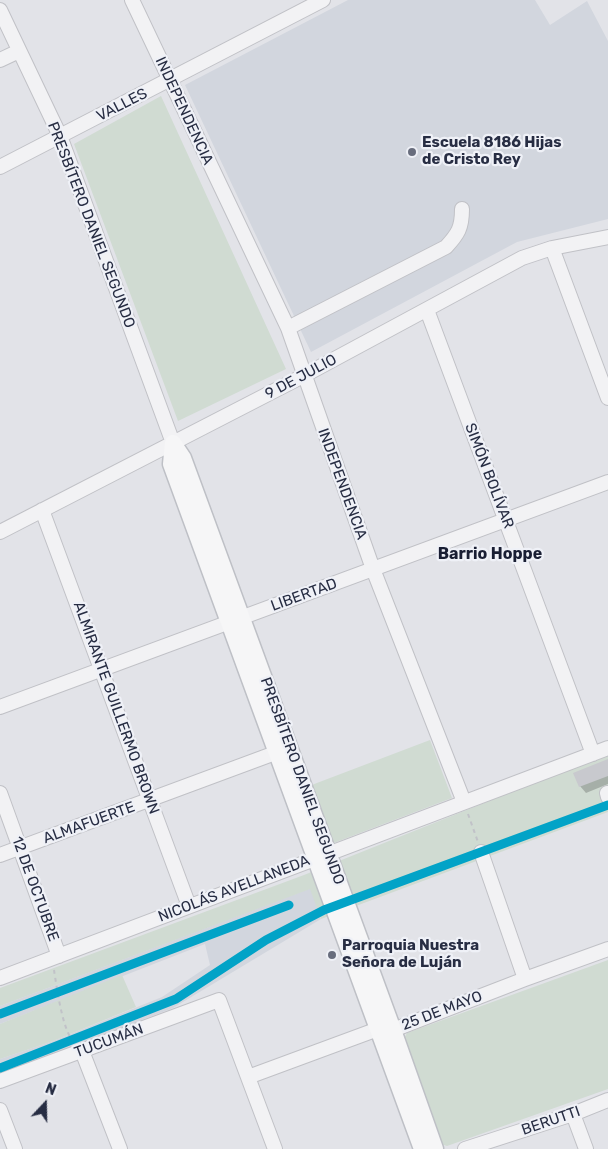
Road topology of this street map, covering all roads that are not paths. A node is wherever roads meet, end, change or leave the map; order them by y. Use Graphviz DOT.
graph roads {
  1 [pos="132,0"];
  2 [pos="319,1"];
  3 [pos="0,10"];
  4 [pos="19,51"];
  5 [pos="0,60"];
  6 [pos="169,81"];
  7 [pos="60,136"];
  8 [pos="0,167"];
  9 [pos="462,209"];
  10 [pos="608,237"];
  11 [pos="552,248"];
  12 [pos="427,310"];
  13 [pos="288,328"];
  14 [pos="303,376"];
  15 [pos="608,398"];
  16 [pos="173,443"];
  17 [pos="608,482"];
  18 [pos="42,510"];
  19 [pos="507,521"];
  20 [pos="0,532"];
  21 [pos="373,569"];
  22 [pos="235,620"];
  23 [pos="101,669"];
  24 [pos="0,707"];
  25 [pos="608,748"];
  26 [pos="283,750"];
  27 [pos="592,754"];
  28 [pos="0,793"];
  29 [pos="150,800"];
  30 [pos="464,802"];
  31 [pos="20,847"];
  32 [pos="481,852"];
  33 [pos="0,855"];
  34 [pos="322,856"];
  35 [pos="189,906"];
  36 [pos="608,949"];
  37 [pos="56,957"];
  38 [pos="0,978"];
  39 [pos="525,979"];
  40 [pos="386,1029"];
  41 [pos="82,1051"];
  42 [pos="248,1077"];
  43 [pos="0,1081"];
  44 [pos="608,1100"];
  45 [pos="0,1110"];
  46 [pos="573,1114"];
  47 [pos="15,1149"];
  48 [pos="120,1149"];
  49 [pos="275,1149"];
  50 [pos="412,1149"];
  51 [pos="421,1149"];
  52 [pos="435,1149"];
  53 [pos="465,1149"];
  54 [pos="586,1149"];
  1 -- 6 [label="street, INDEPENDENCIA"];
  2 -- 6 [label="street, VALLES"];
  3 -- 4 [label="street, PRESBÍTERO DANIEL SEGUNDO"];
  4 -- 5 [label="street"];
  4 -- 7 [label="street, PRESBÍTERO DANIEL SEGUNDO"];
  6 -- 7 [label="street, VALLES"];
  6 -- 13 [label="street, INDEPENDENCIA"];
  7 -- 8 [label="street, VALLES"];
  7 -- 16 [label="street, PRESBÍTERO DANIEL SEGUNDO"];
  9 -- 13 [label="street"];
  10 -- 11 [label="street, 9 DE JULIO"];
  11 -- 12 [label="street, 9 DE JULIO"];
  11 -- 15 [label="street"];
  12 -- 14 [label="street, 9 DE JULIO"];
  12 -- 19 [label="street, SIMÓN BOLÍVAR"];
  13 -- 14 [label="street, INDEPENDENCIA"];
  14 -- 16 [label="street, 9 DE JULIO"];
  14 -- 21 [label="street, INDEPENDENCIA"];
  16 -- 18 [label="street, 9 DE JULIO"];
  16 -- 22 [label="main road, PRESBÍTERO DANIEL SEGUNDO"];
  17 -- 19 [label="street, LIBERTAD"];
  18 -- 20 [label="street, 9 DE JULIO"];
  18 -- 23 [label="street, ALMIRANTE GUILLERMO BROWN"];
  19 -- 21 [label="street, LIBERTAD"];
  19 -- 27 [label="street, SIMÓN BOLÍVAR"];
  21 -- 22 [label="street, LIBERTAD"];
  21 -- 30 [label="street, INDEPENDENCIA"];
  22 -- 23 [label="street, LIBERTAD"];
  22 -- 26 [label="main road, PRESBÍTERO DANIEL SEGUNDO"];
  23 -- 24 [label="street, LIBERTAD"];
  23 -- 29 [label="street, ALMIRANTE GUILLERMO BROWN"];
  25 -- 27 [label="street, NICOLÁS AVELLANEDA"];
  26 -- 29 [label="street, ALMAFUERTE"];
  26 -- 34 [label="main road, PRESBÍTERO DANIEL SEGUNDO"];
  27 -- 30 [label="street, NICOLÁS AVELLANEDA"];
  28 -- 31 [label="street, 12 DE OCTUBRE"];
  29 -- 31 [label="street, ALMAFUERTE"];
  29 -- 35 [label="street, ALMIRANTE GUILLERMO BROWN"];
  30 -- 34 [label="street, NICOLÁS AVELLANEDA"];
  31 -- 33 [label="street, ALMAFUERTE"];
  31 -- 37 [label="street, 12 DE OCTUBRE"];
  32 -- 39 [label="street"];
  34 -- 35 [label="street, NICOLÁS AVELLANEDA"];
  34 -- 40 [label="main road, PRESBÍTERO DANIEL SEGUNDO"];
  35 -- 37 [label="street, NICOLÁS AVELLANEDA"];
  36 -- 39 [label="street, 25 DE MAYO"];
  37 -- 38 [label="street, NICOLÁS AVELLANEDA"];
  39 -- 40 [label="street, 25 DE MAYO"];
  40 -- 42 [label="street, 25 DE MAYO"];
  40 -- 51 [label="main road, PRESBÍTERO DANIEL SEGUNDO"];
  40 -- 52 [label="main road, PRESBÍTERO DANIEL SEGUNDO"];
  41 -- 42 [label="street, TUCUMÁN"];
  41 -- 43 [label="street, TUCUMÁN"];
  41 -- 48 [label="street"];
  42 -- 49 [label="street"];
  44 -- 46 [label="street, BERUTTI"];
  45 -- 47 [label="street"];
  46 -- 53 [label="street, BERUTTI"];
  46 -- 54 [label="street"];
  50 -- 51 [label="street"];
}
